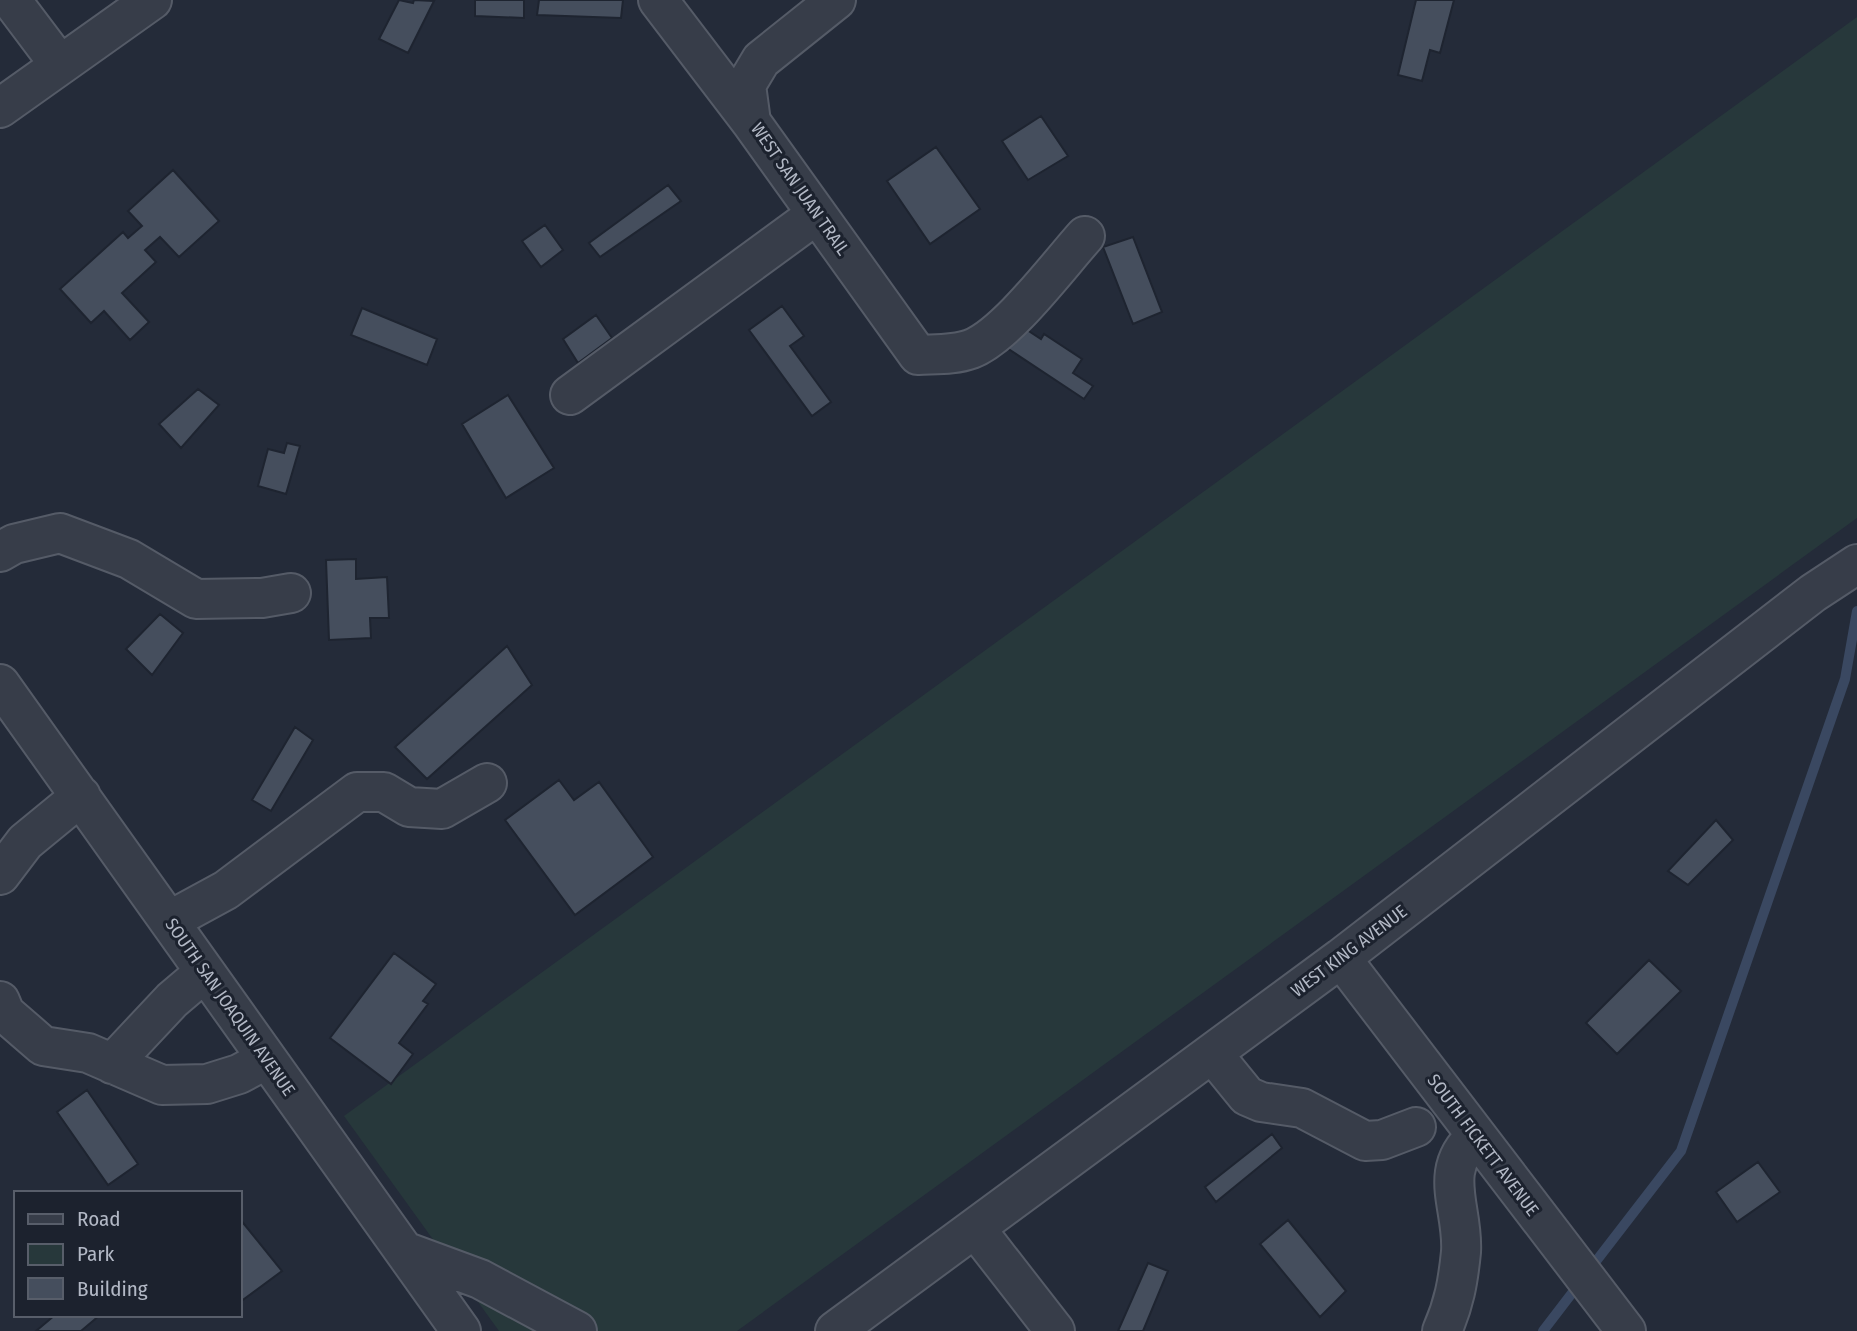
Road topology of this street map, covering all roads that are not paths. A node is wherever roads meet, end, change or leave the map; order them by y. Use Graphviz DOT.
graph roads {
  1 [pos="11,0"];
  2 [pos="152,0"];
  3 [pos="658,0"];
  4 [pos="836,0"];
  5 [pos="60,65"];
  6 [pos="0,108"];
  7 [pos="751,122"];
  8 [pos="817,214"];
  9 [pos="1085,236"];
  10 [pos="570,395"];
  11 [pos="0,552"];
  12 [pos="1857,564"];
  13 [pos="291,593"];
  14 [pos="0,684"];
  15 [pos="487,783"];
  16 [pos="80,796"];
  17 [pos="0,876"];
  18 [pos="169,921"];
  19 [pos="1341,958"];
  20 [pos="205,972"];
  21 [pos="0,1001"];
  22 [pos="1212,1053"];
  23 [pos="267,1059"];
  24 [pos="112,1064"];
  25 [pos="1431,1077"];
  26 [pos="1416,1127"];
  27 [pos="1465,1150"];
  28 [pos="975,1228"];
  29 [pos="404,1251"];
  30 [pos="461,1331"];
  31 [pos="577,1331"];
  32 [pos="835,1331"];
  33 [pos="1055,1331"];
  34 [pos="1442,1331"];
  35 [pos="1626,1331"];
  1 -- 5 [label="street"];
  2 -- 5 [label="street"];
  3 -- 7 [label="street"];
  4 -- 7 [label="street, WEST SAN JUAN TRAIL"];
  5 -- 6 [label="street"];
  7 -- 8 [label="street, WEST SAN JUAN TRAIL"];
  8 -- 9 [label="street, WEST SAN JUAN TRAIL"];
  8 -- 10 [label="street"];
  11 -- 13 [label="street"];
  12 -- 19 [label="street, WEST KING AVENUE"];
  14 -- 16 [label="street, SOUTH SAN JOAQUIN AVENUE"];
  15 -- 18 [label="street"];
  16 -- 17 [label="street"];
  16 -- 18 [label="street, SOUTH SAN JOAQUIN AVENUE"];
  18 -- 20 [label="street, SOUTH SAN JOAQUIN AVENUE"];
  19 -- 22 [label="street, WEST KING AVENUE"];
  19 -- 25 [label="street, SOUTH FICKETT AVENUE"];
  20 -- 23 [label="street, SOUTH SAN JOAQUIN AVENUE"];
  20 -- 24 [label="street"];
  21 -- 24 [label="street"];
  22 -- 26 [label="street"];
  22 -- 28 [label="street, WEST KING AVENUE"];
  23 -- 24 [label="street"];
  23 -- 29 [label="street, SOUTH SAN JOAQUIN AVENUE"];
  25 -- 26 [label="street"];
  25 -- 27 [label="street, SOUTH FICKETT AVENUE"];
  26 -- 27 [label="street"];
  27 -- 34 [label="street"];
  27 -- 35 [label="street, SOUTH FICKETT AVENUE"];
  28 -- 32 [label="street, WEST KING AVENUE"];
  28 -- 33 [label="street"];
  29 -- 30 [label="street, SOUTH SAN JOAQUIN AVENUE"];
  29 -- 31 [label="street"];
}
